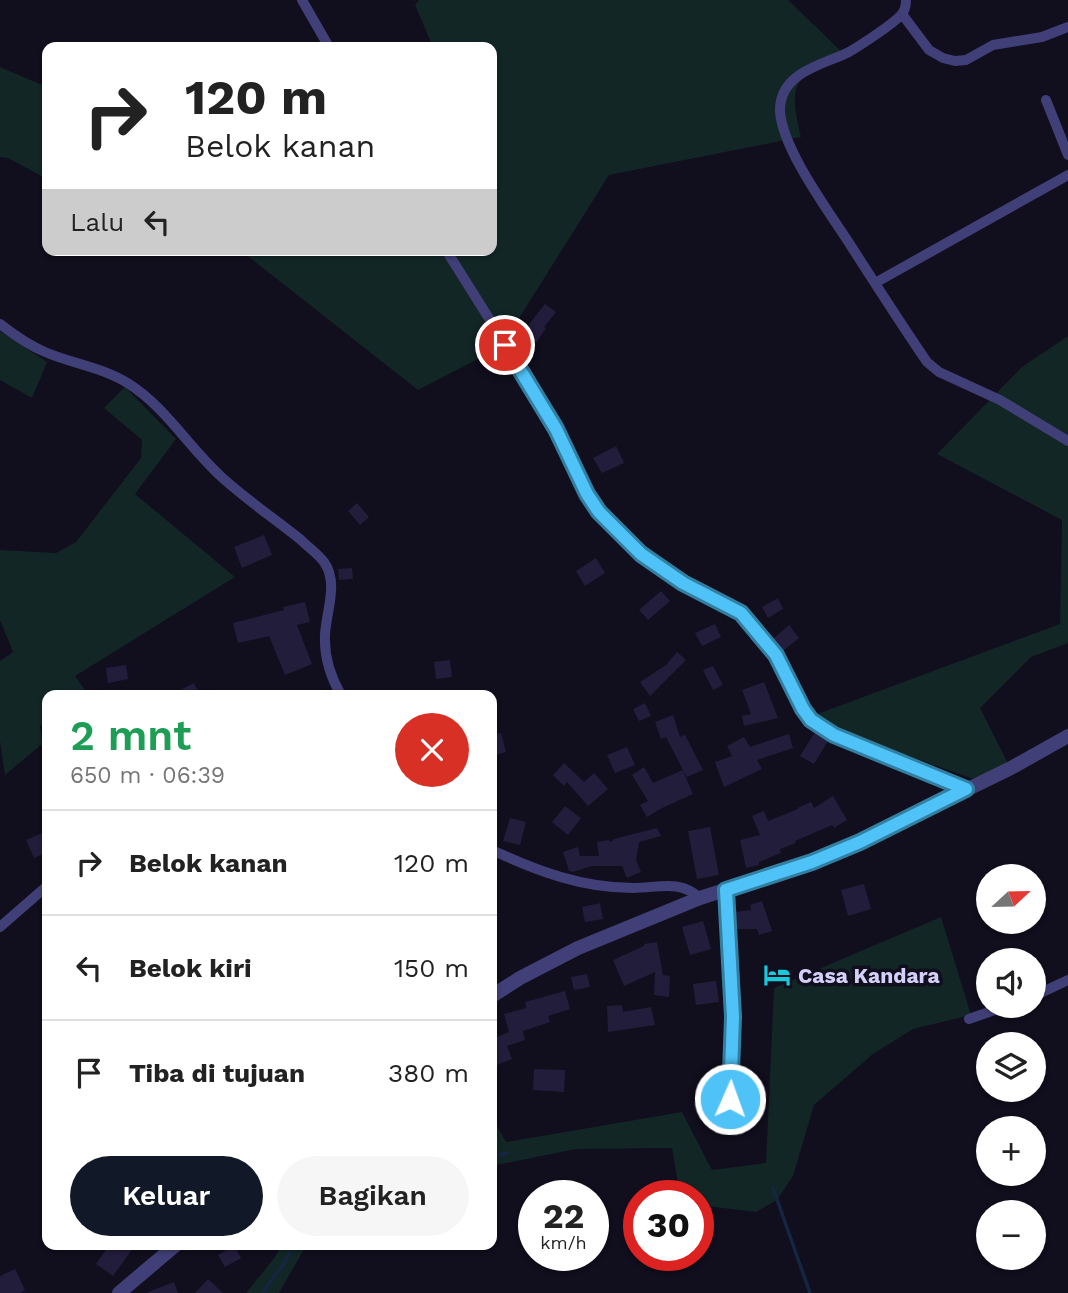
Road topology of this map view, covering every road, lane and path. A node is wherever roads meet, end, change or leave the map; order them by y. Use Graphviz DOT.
graph roads {
  1 [pos="302,0"];
  2 [pos="906,0"];
  3 [pos="902,14"];
  4 [pos="1068,27"];
  5 [pos="326,42"];
  6 [pos="1046,100"];
  7 [pos="1068,155"];
  8 [pos="1068,175"];
  9 [pos="450,256"];
  10 [pos="875,283"];
  11 [pos="0,324"];
  12 [pos="1068,441"];
  13 [pos="338,690"];
  14 [pos="1068,736"];
  15 [pos="966,789"];
  16 [pos="497,852"];
  17 [pos="42,890"];
  18 [pos="726,890"];
  19 [pos="700,898"];
  20 [pos="0,927"];
  21 [pos="1068,980"];
  22 [pos="1046,990"];
  23 [pos="497,993"];
  24 [pos="976,1017"];
  25 [pos="969,1019"];
  26 [pos="730,1099"];
  27 [pos="170,1250"];
  28 [pos="118,1293"];
  1 -- 5 [label="street"];
  2 -- 3 [label="street"];
  3 -- 4 [label="street"];
  3 -- 10 [label="street"];
  6 -- 7 [label="street"];
  8 -- 10 [label="street"];
  9 -- 15 [label="street"];
  10 -- 12 [label="street"];
  11 -- 13 [label="street"];
  14 -- 15 [label="street"];
  15 -- 18 [label="street"];
  16 -- 19 [label="street"];
  17 -- 20 [label="street"];
  18 -- 19 [label="street"];
  18 -- 26 [label="street"];
  19 -- 23 [label="street"];
  21 -- 22 [label="street"];
  24 -- 25 [label="street"];
  27 -- 28 [label="street"];
}
